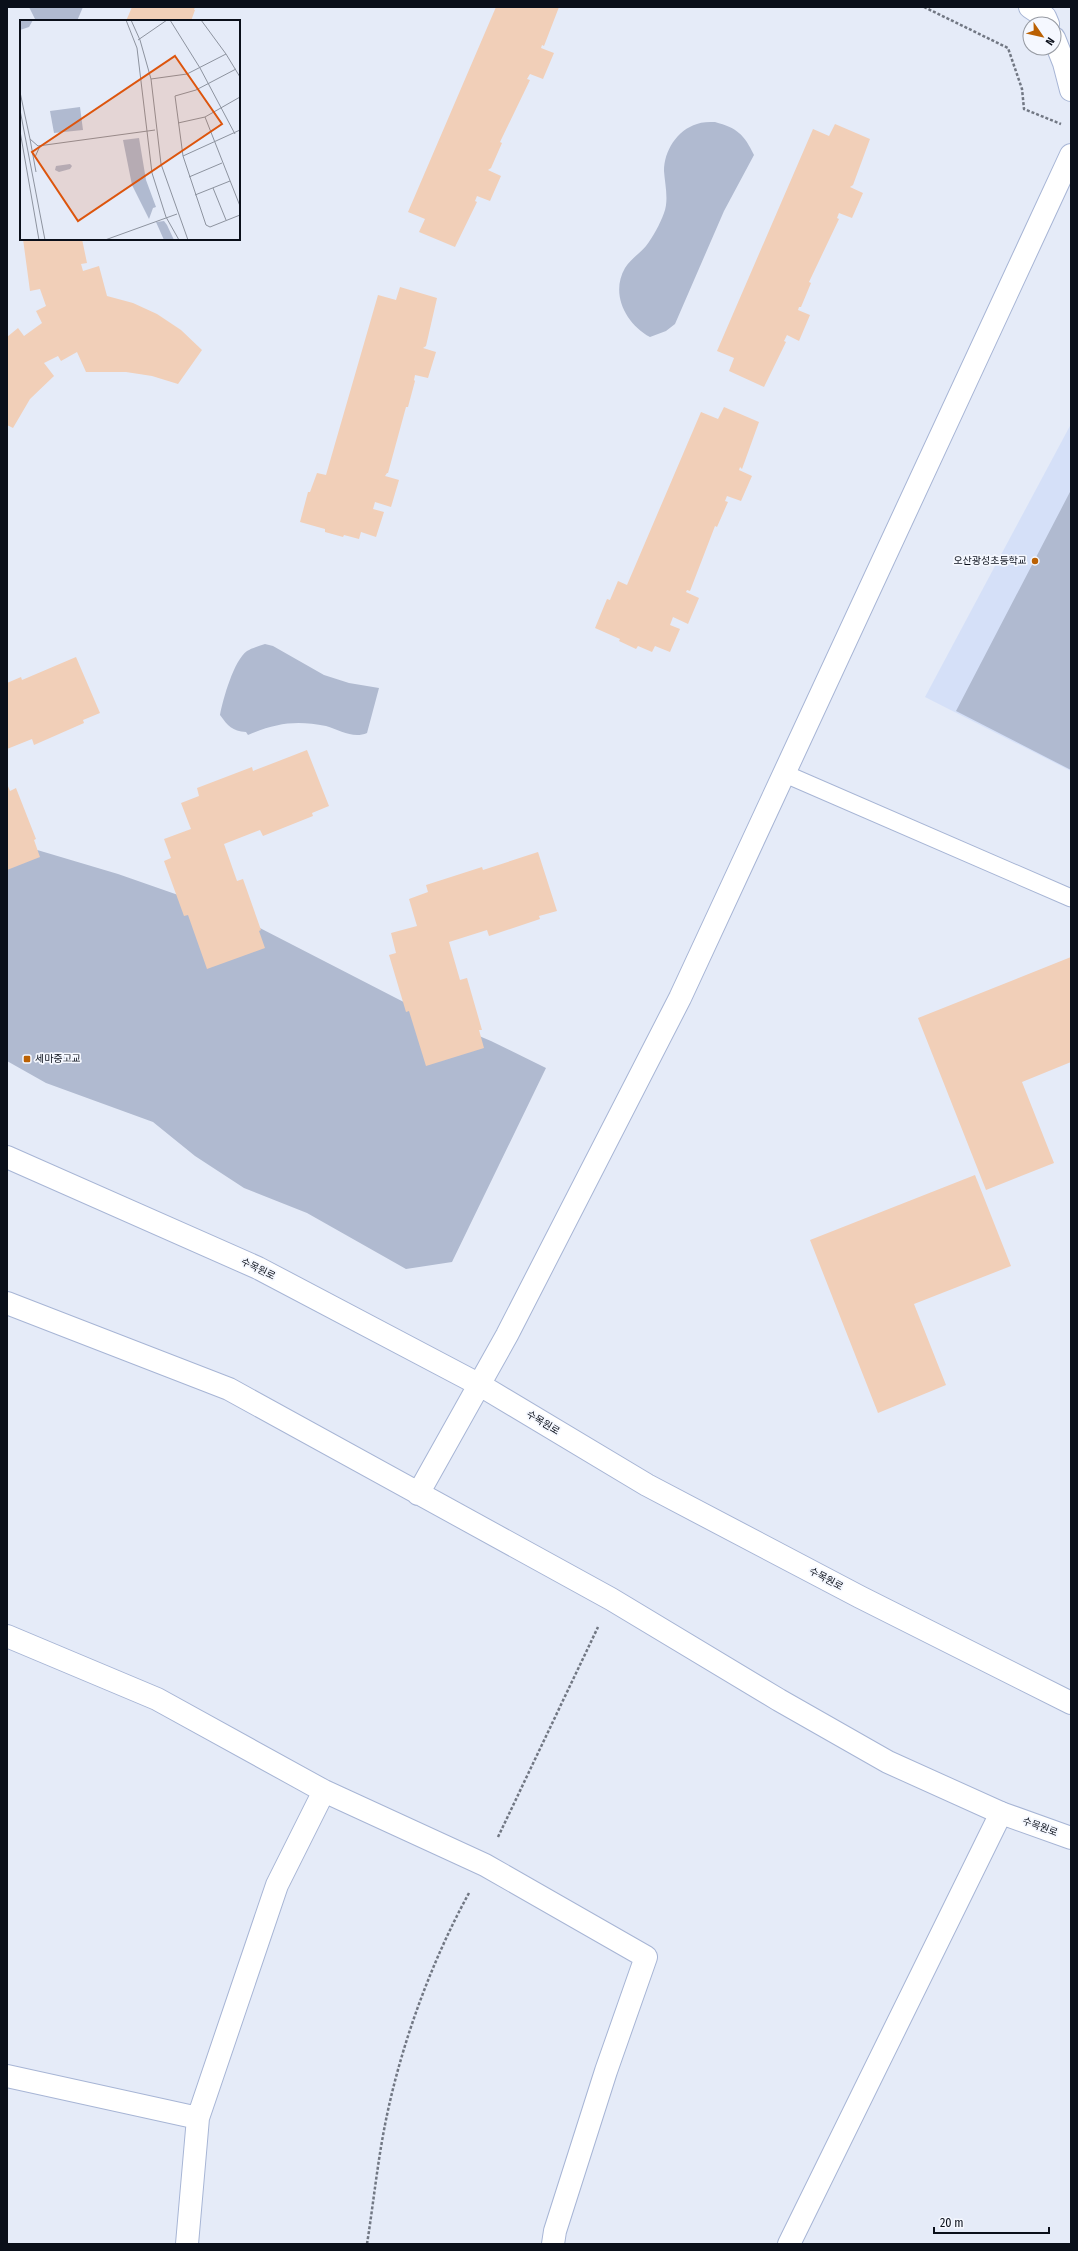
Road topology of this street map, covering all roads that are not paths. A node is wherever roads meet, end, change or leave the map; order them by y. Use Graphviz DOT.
graph roads {
  1 [pos="1030,7"];
  2 [pos="1044,16"];
  3 [pos="1061,56"];
  4 [pos="1071,90"];
  5 [pos="1071,155"];
  6 [pos="783,773"];
  7 [pos="1071,898"];
  8 [pos="7,1157"];
  9 [pos="7,1303"];
  10 [pos="480,1385"];
  11 [pos="418,1494"];
  12 [pos="7,1636"];
  13 [pos="1071,1703"];
  14 [pos="324,1792"];
  15 [pos="1001,1813"];
  16 [pos="1071,1838"];
  17 [pos="7,2076"];
  18 [pos="198,2118"];
  19 [pos="187,2244"];
  20 [pos="553,2244"];
  21 [pos="789,2244"];
  1 -- 2 [label="street"];
  3 -- 4 [label="street"];
  5 -- 6 [label="street"];
  6 -- 7 [label="lane"];
  6 -- 10 [label="street"];
  8 -- 10 [label="street, 수목원로"];
  9 -- 11 [label="street, 수목원로"];
  10 -- 11 [label="street"];
  10 -- 13 [label="street, 수목원로"];
  11 -- 15 [label="street, 수목원로"];
  12 -- 14 [label="street"];
  14 -- 18 [label="street"];
  14 -- 20 [label="street"];
  15 -- 16 [label="street, 수목원로"];
  15 -- 21 [label="street"];
  17 -- 18 [label="street"];
  18 -- 19 [label="street"];
}
